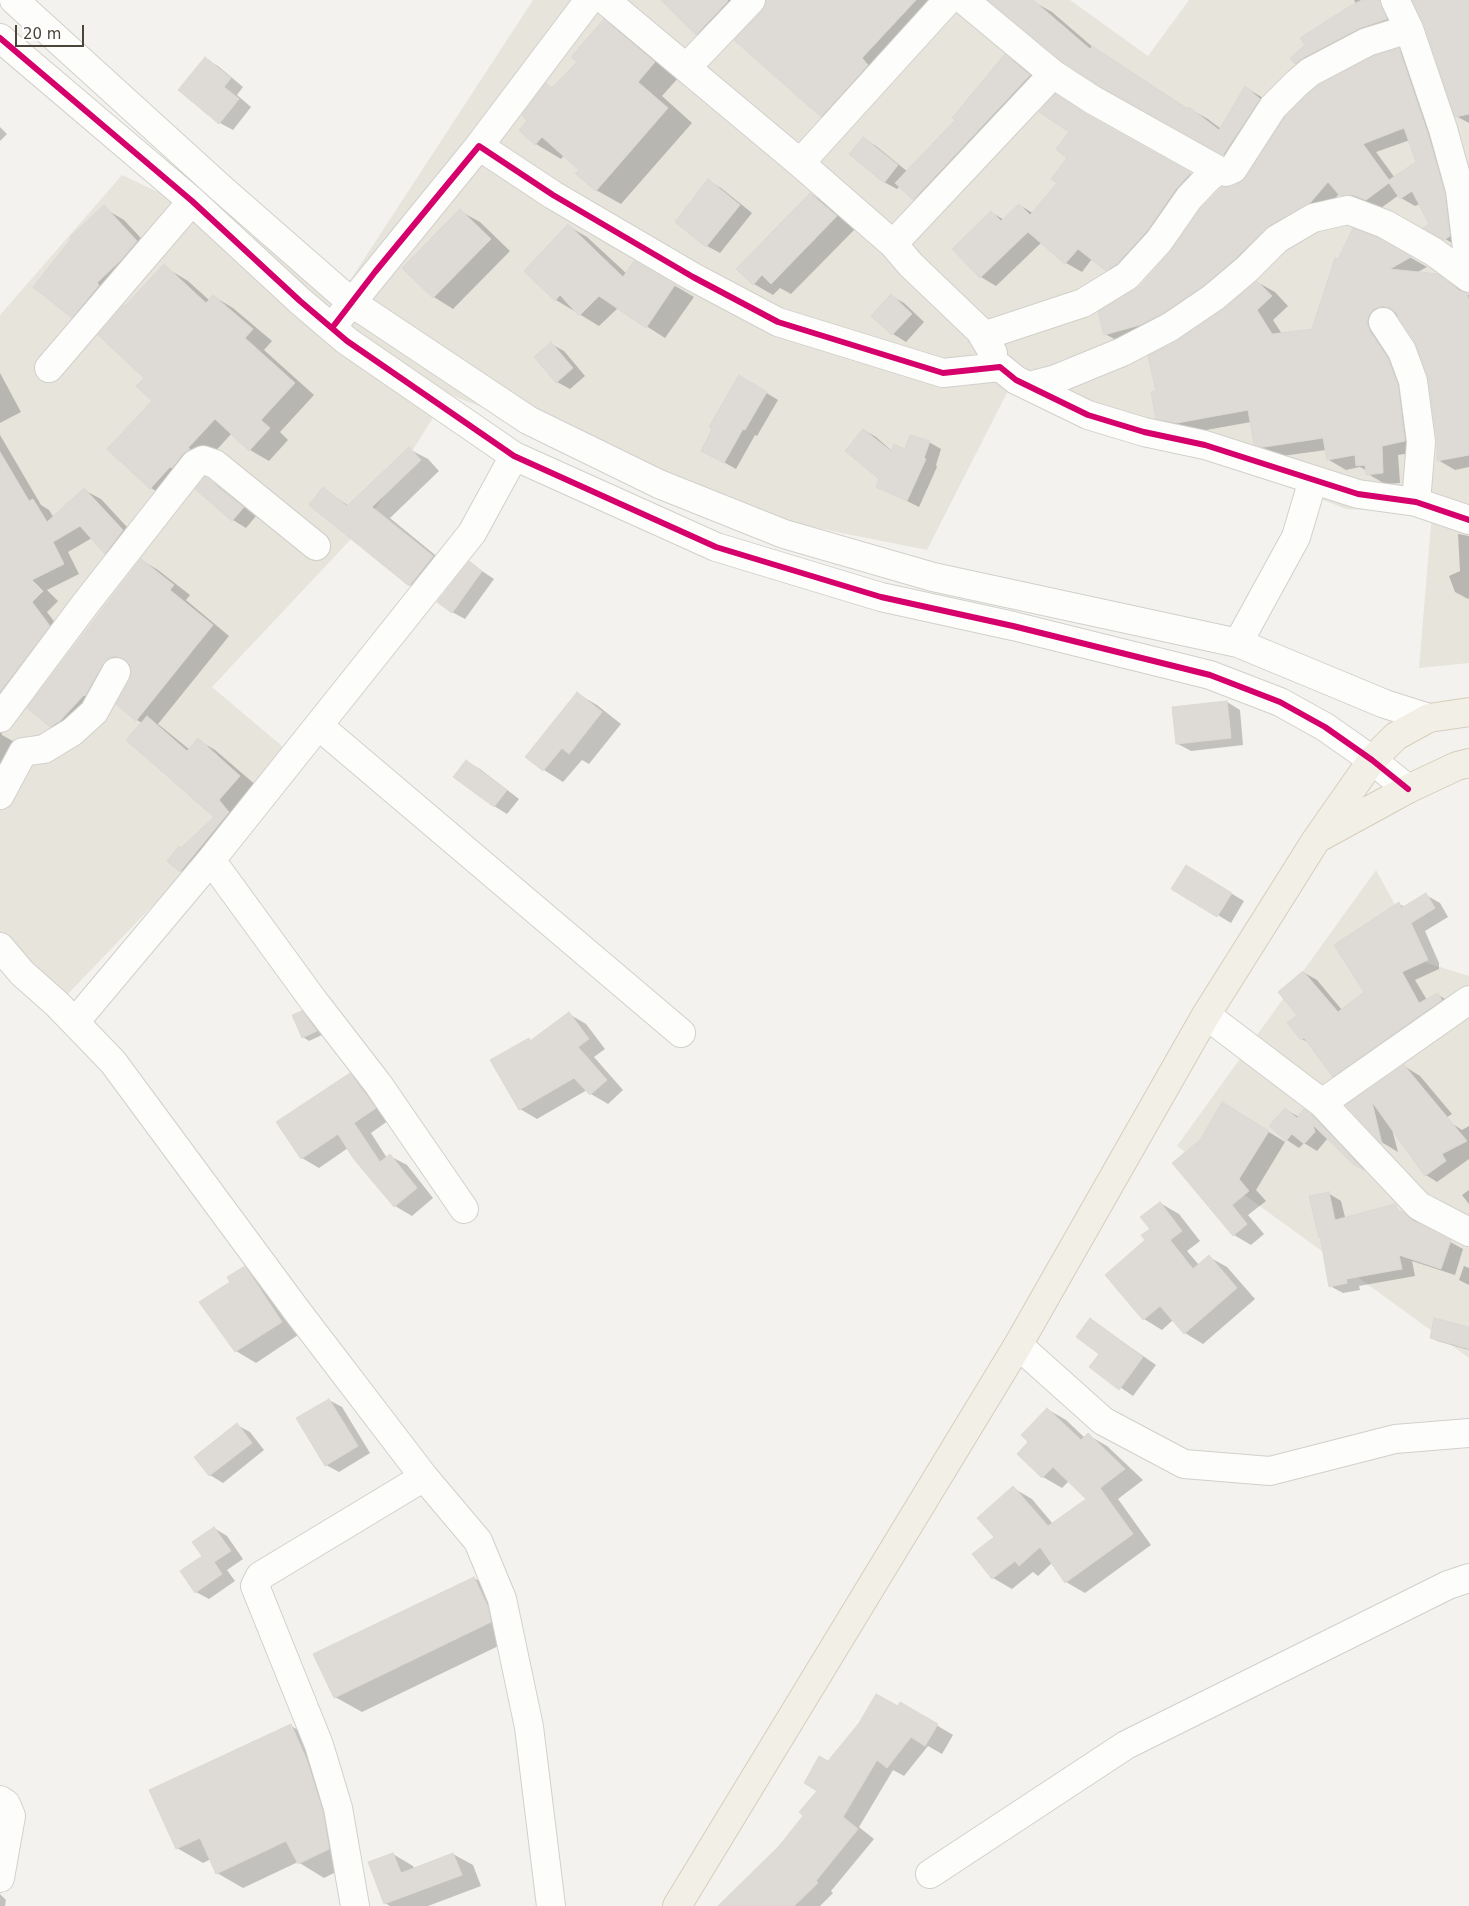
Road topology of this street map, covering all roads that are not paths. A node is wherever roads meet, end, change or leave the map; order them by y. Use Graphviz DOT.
graph roads {
  1 [pos="14,0"];
  2 [pos="589,0"];
  3 [pos="605,0"];
  4 [pos="751,0"];
  5 [pos="948,0"];
  6 [pos="964,0"];
  7 [pos="1395,0"];
  8 [pos="1409,30"];
  9 [pos="0,38"];
  10 [pos="686,68"];
  11 [pos="1053,74"];
  12 [pos="479,146"];
  13 [pos="800,163"];
  14 [pos="1218,170"];
  15 [pos="192,201"];
  16 [pos="893,244"];
  17 [pos="1469,265"];
  18 [pos="1469,278"];
  19 [pos="351,302"];
  20 [pos="1383,322"];
  21 [pos="332,328"];
  22 [pos="983,336"];
  23 [pos="1000,367"];
  24 [pos="49,368"];
  25 [pos="1029,386"];
  26 [pos="514,456"];
  27 [pos="1313,480"];
  28 [pos="1416,502"];
  29 [pos="1469,520"];
  30 [pos="316,546"];
  31 [pos="1238,644"];
  32 [pos="116,672"];
  33 [pos="1469,712"];
  34 [pos="0,718"];
  35 [pos="1429,718"];
  36 [pos="319,726"];
  37 [pos="0,728"];
  38 [pos="23,752"];
  39 [pos="1372,760"];
  40 [pos="1469,764"];
  41 [pos="1408,789"];
  42 [pos="0,795"];
  43 [pos="1316,840"];
  44 [pos="211,860"];
  45 [pos="0,947"];
  46 [pos="1469,1000"];
  47 [pos="1206,1015"];
  48 [pos="75,1022"];
  49 [pos="681,1033"];
  50 [pos="1322,1102"];
  51 [pos="464,1209"];
  52 [pos="1469,1232"];
  53 [pos="1018,1344"];
  54 [pos="1469,1433"];
  55 [pos="424,1477"];
  56 [pos="1469,1578"];
  57 [pos="0,1800"];
  58 [pos="930,1874"];
  59 [pos="0,1878"];
  60 [pos="355,1906"];
  61 [pos="551,1906"];
  62 [pos="677,1906"];
  1 -- 19 [label="street"];
  2 -- 12 [label="street"];
  3 -- 10 [label="street"];
  4 -- 10 [label="street"];
  5 -- 13 [label="street"];
  6 -- 11 [label="street"];
  7 -- 8 [label="street"];
  8 -- 14 [label="street"];
  8 -- 17 [label="street"];
  9 -- 15 [label="street"];
  10 -- 13 [label="street"];
  11 -- 14 [label="street"];
  11 -- 16 [label="street"];
  12 -- 19 [label="street"];
  12 -- 23 [label="street"];
  13 -- 16 [label="street"];
  14 -- 22 [label="street"];
  15 -- 21 [label="street"];
  15 -- 24 [label="street"];
  16 -- 22 [label="street"];
  18 -- 25 [label="street"];
  19 -- 21 [label="street"];
  19 -- 31 [label="street"];
  20 -- 28 [label="street"];
  21 -- 26 [label="street"];
  22 -- 23 [label="street"];
  23 -- 25 [label="street"];
  25 -- 27 [label="street"];
  26 -- 36 [label="street"];
  26 -- 39 [label="street"];
  27 -- 28 [label="street"];
  27 -- 31 [label="street"];
  28 -- 29 [label="street"];
  30 -- 34 [label="street"];
  31 -- 35 [label="street"];
  32 -- 38 [label="street"];
  33 -- 35 [label="main road"];
  35 -- 39 [label="main road"];
  36 -- 44 [label="street"];
  36 -- 49 [label="street"];
  37 -- 38 [label="street"];
  38 -- 42 [label="street"];
  39 -- 41 [label="street"];
  39 -- 43 [label="main road"];
  40 -- 41 [label="main road"];
  41 -- 43 [label="main road"];
  43 -- 47 [label="main road"];
  44 -- 48 [label="street"];
  44 -- 51 [label="street"];
  45 -- 48 [label="street"];
  46 -- 50 [label="street"];
  47 -- 50 [label="street"];
  47 -- 53 [label="main road"];
  48 -- 55 [label="street"];
  50 -- 52 [label="street"];
  53 -- 54 [label="street"];
  53 -- 62 [label="main road"];
  55 -- 60 [label="street"];
  55 -- 61 [label="street"];
  56 -- 58 [label="street"];
  57 -- 59 [label="street"];
}
